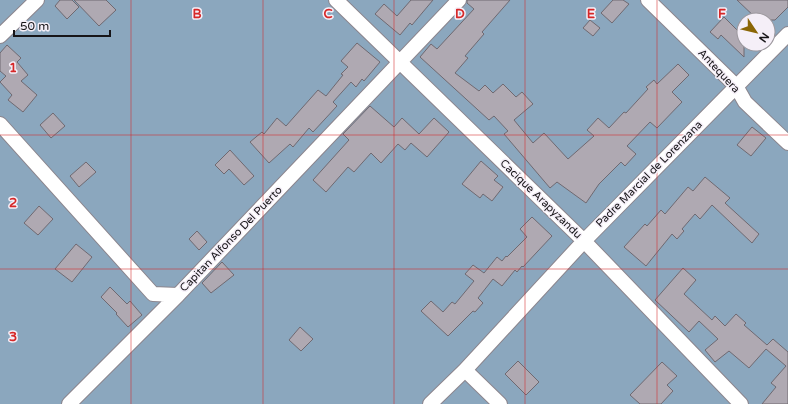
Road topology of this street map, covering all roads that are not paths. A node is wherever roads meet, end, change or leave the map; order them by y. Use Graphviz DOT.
graph roads {
  1 [pos="37,0"];
  2 [pos="336,0"];
  3 [pos="459,0"];
  4 [pos="648,0"];
  5 [pos="788,34"];
  6 [pos="0,36"];
  7 [pos="400,62"];
  8 [pos="736,86"];
  9 [pos="0,124"];
  10 [pos="788,143"];
  11 [pos="584,241"];
  12 [pos="178,295"];
  13 [pos="465,370"];
  14 [pos="70,404"];
  15 [pos="430,404"];
  16 [pos="500,404"];
  17 [pos="741,404"];
  1 -- 6 [label="street"];
  2 -- 7 [label="street, Cacique Arapyzandu"];
  3 -- 7 [label="street, Capitan Alfonso Del Puerto"];
  4 -- 8 [label="street, Antequera"];
  5 -- 8 [label="street, Padre Marcial de Lorenzana"];
  7 -- 11 [label="street, Cacique Arapyzandu"];
  7 -- 12 [label="street, Capitan Alfonso Del Puerto"];
  8 -- 10 [label="street, Antequera"];
  8 -- 11 [label="street, Padre Marcial de Lorenzana"];
  9 -- 12 [label="street, Capitan Alfonso Del Puerto"];
  11 -- 13 [label="street, Padre Marcial de Lorenzana"];
  11 -- 17 [label="street, Cacique Arapyzandu"];
  12 -- 14 [label="street"];
  13 -- 15 [label="street, Padre Marcial de Lorenzana"];
  13 -- 16 [label="street"];
}
